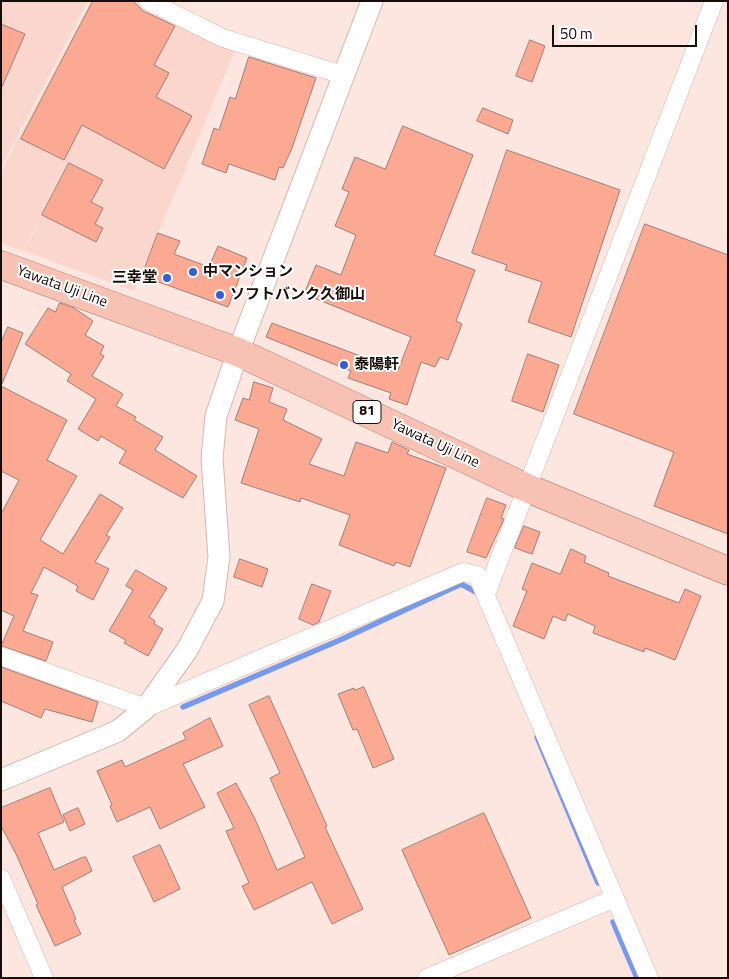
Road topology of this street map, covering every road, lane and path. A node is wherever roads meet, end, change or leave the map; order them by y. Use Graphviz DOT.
graph roads {
  1 [pos="148,1"];
  2 [pos="372,1"];
  3 [pos="714,1"];
  4 [pos="343,76"];
  5 [pos="1,265"];
  6 [pos="238,352"];
  7 [pos="527,488"];
  8 [pos="728,571"];
  9 [pos="486,594"];
  10 [pos="1,656"];
  11 [pos="146,708"];
  12 [pos="1,780"];
  13 [pos="1,878"];
  14 [pos="615,898"];
  15 [pos="44,978"];
  16 [pos="427,978"];
  17 [pos="649,978"];
  1 -- 4 [label="street"];
  2 -- 4 [label="street"];
  3 -- 7 [label="street"];
  4 -- 6 [label="street"];
  5 -- 6 [label="main road, Yawata Uji Line / 81"];
  6 -- 7 [label="main road, Yawata Uji Line / 81"];
  6 -- 11 [label="street"];
  7 -- 8 [label="main road, Yawata Uji Line / 81"];
  7 -- 9 [label="street"];
  9 -- 11 [label="street"];
  9 -- 14 [label="street"];
  10 -- 11 [label="street"];
  11 -- 12 [label="street"];
  13 -- 15 [label="street"];
  14 -- 16 [label="street"];
  14 -- 17 [label="street"];
}
